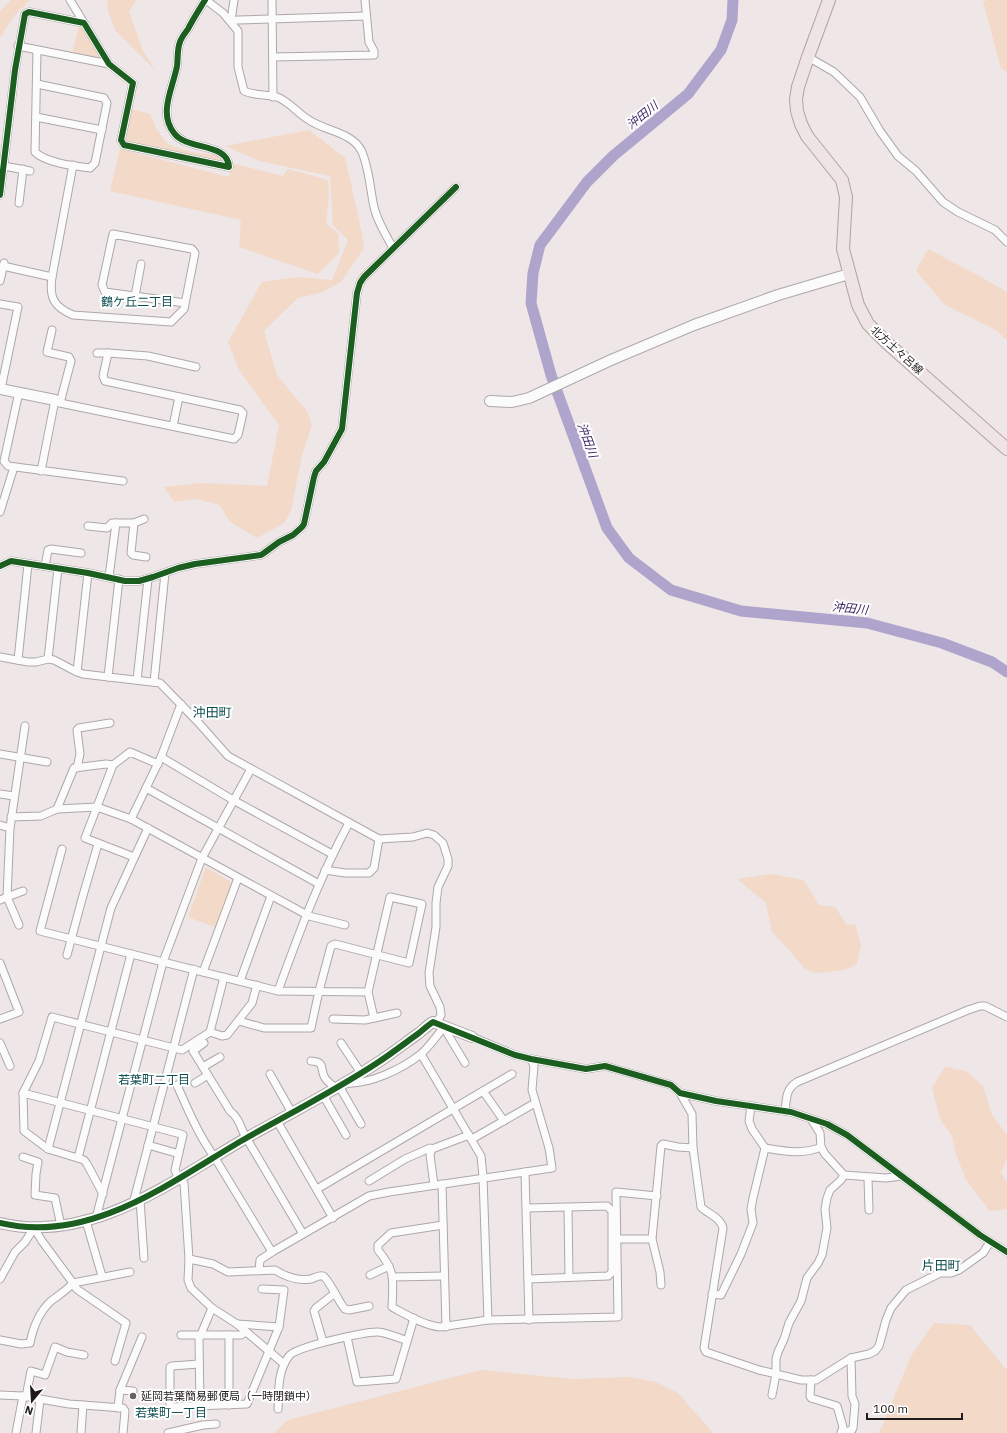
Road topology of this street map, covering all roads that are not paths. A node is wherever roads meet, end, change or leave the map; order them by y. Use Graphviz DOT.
graph roads {
  1 [pos="70,0"];
  2 [pos="205,0"];
  3 [pos="234,0"];
  4 [pos="272,0"];
  5 [pos="365,0"];
  6 [pos="829,0"];
  7 [pos="366,16"];
  8 [pos="272,19"];
  9 [pos="231,22"];
  10 [pos="84,23"];
  11 [pos="18,46"];
  12 [pos="37,50"];
  13 [pos="273,57"];
  14 [pos="808,57"];
  15 [pos="109,64"];
  16 [pos="37,84"];
  17 [pos="274,97"];
  18 [pos="36,117"];
  19 [pos="102,130"];
  20 [pos="73,165"];
  21 [pos="4,166"];
  22 [pos="456,187"];
  23 [pos="0,195"];
  24 [pos="19,203"];
  25 [pos="1007,242"];
  26 [pos="393,248"];
  27 [pos="141,264"];
  28 [pos="849,274"];
  29 [pos="52,277"];
  30 [pos="0,281"];
  31 [pos="135,296"];
  32 [pos="185,303"];
  33 [pos="0,304"];
  34 [pos="52,330"];
  35 [pos="96,353"];
  36 [pos="108,354"];
  37 [pos="196,367"];
  38 [pos="1,389"];
  39 [pos="19,392"];
  40 [pos="179,397"];
  41 [pos="57,401"];
  42 [pos="490,401"];
  43 [pos="173,426"];
  44 [pos="1007,449"];
  45 [pos="14,467"];
  46 [pos="41,470"];
  47 [pos="123,481"];
  48 [pos="0,512"];
  49 [pos="144,519"];
  50 [pos="116,523"];
  51 [pos="134,523"];
  52 [pos="88,526"];
  53 [pos="81,553"];
  54 [pos="146,557"];
  55 [pos="28,564"];
  56 [pos="0,566"];
  57 [pos="45,566"];
  58 [pos="58,568"];
  59 [pos="88,573"];
  60 [pos="165,573"];
  61 [pos="109,577"];
  62 [pos="148,578"];
  63 [pos="119,579"];
  64 [pos="0,657"];
  65 [pos="48,659"];
  66 [pos="18,660"];
  67 [pos="77,672"];
  68 [pos="108,677"];
  69 [pos="137,680"];
  70 [pos="154,682"];
  71 [pos="181,704"];
  72 [pos="110,723"];
  73 [pos="25,726"];
  74 [pos="0,754"];
  75 [pos="20,757"];
  76 [pos="159,761"];
  77 [pos="47,762"];
  78 [pos="113,765"];
  79 [pos="77,768"];
  80 [pos="251,769"];
  81 [pos="146,788"];
  82 [pos="0,794"];
  83 [pos="14,796"];
  84 [pos="233,800"];
  85 [pos="97,807"];
  86 [pos="58,809"];
  87 [pos="11,816"];
  88 [pos="131,819"];
  89 [pos="349,822"];
  90 [pos="0,825"];
  91 [pos="10,828"];
  92 [pos="148,828"];
  93 [pos="217,829"];
  94 [pos="379,839"];
  95 [pos="98,844"];
  96 [pos="62,850"];
  97 [pos="332,854"];
  98 [pos="134,857"];
  99 [pos="202,858"];
  100 [pos="325,870"];
  101 [pos="238,878"];
  102 [pos="319,884"];
  103 [pos="23,891"];
  104 [pos="271,896"];
  105 [pos="3,898"];
  106 [pos="306,915"];
  107 [pos="19,925"];
  108 [pos="345,926"];
  109 [pos="72,939"];
  110 [pos="101,946"];
  111 [pos="131,954"];
  112 [pos="68,955"];
  113 [pos="376,955"];
  114 [pos="163,962"];
  115 [pos="0,963"];
  116 [pos="194,969"];
  117 [pos="203,972"];
  118 [pos="224,977"];
  119 [pos="240,981"];
  120 [pos="256,986"];
  121 [pos="278,991"];
  122 [pos="319,991"];
  123 [pos="368,992"];
  124 [pos="397,1013"];
  125 [pos="1007,1017"];
  126 [pos="374,1018"];
  127 [pos="0,1019"];
  128 [pos="333,1019"];
  129 [pos="239,1020"];
  130 [pos="441,1024"];
  131 [pos="81,1025"];
  132 [pos="210,1032"];
  133 [pos="111,1033"];
  134 [pos="472,1037"];
  135 [pos="143,1040"];
  136 [pos="204,1043"];
  137 [pos="0,1044"];
  138 [pos="341,1044"];
  139 [pos="173,1048"];
  140 [pos="421,1054"];
  141 [pos="220,1057"];
  142 [pos="531,1059"];
  143 [pos="311,1061"];
  144 [pos="464,1063"];
  145 [pos="10,1066"];
  146 [pos="203,1067"];
  147 [pos="361,1073"];
  148 [pos="270,1074"];
  149 [pos="512,1074"];
  150 [pos="208,1075"];
  151 [pos="195,1083"];
  152 [pos="177,1085"];
  153 [pos="340,1085"];
  154 [pos="483,1091"];
  155 [pos="23,1093"];
  156 [pos="680,1093"];
  157 [pos="323,1095"];
  158 [pos="61,1102"];
  159 [pos="535,1103"];
  160 [pos="751,1106"];
  161 [pos="453,1108"];
  162 [pos="91,1110"];
  163 [pos="785,1111"];
  164 [pos="292,1113"];
  165 [pos="122,1118"];
  166 [pos="811,1119"];
  167 [pos="277,1121"];
  168 [pos="504,1121"];
  169 [pos="361,1124"];
  170 [pos="153,1127"];
  171 [pos="346,1135"];
  172 [pos="471,1137"];
  173 [pos="247,1138"];
  174 [pos="148,1145"];
  175 [pos="821,1147"];
  176 [pos="693,1148"];
  177 [pos="765,1148"];
  178 [pos="48,1149"];
  179 [pos="432,1149"];
  180 [pos="176,1153"];
  181 [pos="23,1157"];
  182 [pos="78,1158"];
  183 [pos="215,1158"];
  184 [pos="525,1172"];
  185 [pos="844,1175"];
  186 [pos="901,1176"];
  187 [pos="483,1177"];
  188 [pos="179,1178"];
  189 [pos="868,1178"];
  190 [pos="369,1181"];
  191 [pos="442,1184"];
  192 [pos="434,1185"];
  193 [pos="317,1189"];
  194 [pos="103,1194"];
  195 [pos="657,1196"];
  196 [pos="136,1202"];
  197 [pos="527,1208"];
  198 [pos="568,1208"];
  199 [pos="869,1210"];
  200 [pos="333,1218"];
  201 [pos="91,1220"];
  202 [pos="0,1223"];
  203 [pos="443,1225"];
  204 [pos="61,1226"];
  205 [pos="34,1228"];
  206 [pos="304,1234"];
  207 [pos="617,1239"];
  208 [pos="652,1239"];
  209 [pos="990,1242"];
  210 [pos="272,1252"];
  211 [pos="1007,1252"];
  212 [pos="144,1258"];
  213 [pos="189,1259"];
  214 [pos="389,1266"];
  215 [pos="258,1270"];
  216 [pos="130,1272"];
  217 [pos="370,1274"];
  218 [pos="102,1276"];
  219 [pos="444,1276"];
  220 [pos="393,1277"];
  221 [pos="569,1277"];
  222 [pos="528,1278"];
  223 [pos="0,1279"];
  224 [pos="73,1283"];
  225 [pos="661,1285"];
  226 [pos="262,1289"];
  227 [pos="335,1293"];
  228 [pos="712,1294"];
  229 [pos="369,1306"];
  230 [pos="212,1308"];
  231 [pos="414,1318"];
  232 [pos="488,1320"];
  233 [pos="529,1320"];
  234 [pos="237,1324"];
  235 [pos="279,1327"];
  236 [pos="446,1327"];
  237 [pos="246,1332"];
  238 [pos="181,1335"];
  239 [pos="200,1335"];
  240 [pos="229,1335"];
  241 [pos="142,1337"];
  242 [pos="347,1337"];
  243 [pos="0,1340"];
  244 [pos="406,1340"];
  245 [pos="324,1342"];
  246 [pos="269,1351"];
  247 [pos="84,1354"];
  248 [pos="851,1358"];
  249 [pos="115,1360"];
  250 [pos="200,1364"];
  251 [pos="284,1364"];
  252 [pos="776,1374"];
  253 [pos="811,1380"];
  254 [pos="120,1390"];
  255 [pos="133,1391"];
  256 [pos="0,1395"];
  257 [pos="772,1395"];
  258 [pos="24,1397"];
  259 [pos="40,1400"];
  260 [pos="83,1405"];
  261 [pos="229,1405"];
  262 [pos="200,1406"];
  263 [pos="118,1408"];
  264 [pos="278,1409"];
  265 [pos="216,1424"];
  266 [pos="16,1433"];
  267 [pos="36,1433"];
  268 [pos="81,1433"];
  269 [pos="123,1433"];
  270 [pos="168,1433"];
  271 [pos="841,1433"];
  1 -- 10 [label="street"];
  2 -- 9 [label="street"];
  2 -- 15 [label="street"];
  3 -- 9 [label="street"];
  4 -- 8 [label="street"];
  5 -- 7 [label="street"];
  6 -- 14 [label="main road, 北方土々呂線"];
  7 -- 8 [label="street"];
  7 -- 13 [label="street"];
  8 -- 9 [label="street"];
  8 -- 13 [label="street"];
  9 -- 17 [label="street"];
  10 -- 11 [label="street"];
  10 -- 15 [label="street"];
  11 -- 12 [label="street"];
  11 -- 21 [label="street"];
  12 -- 15 [label="street"];
  12 -- 16 [label="street"];
  13 -- 17 [label="street"];
  14 -- 25 [label="street"];
  14 -- 28 [label="main road, 北方土々呂線"];
  16 -- 18 [label="street"];
  16 -- 19 [label="street"];
  17 -- 26 [label="street"];
  18 -- 19 [label="street"];
  18 -- 20 [label="street"];
  19 -- 20 [label="street"];
  20 -- 29 [label="street"];
  21 -- 23 [label="street"];
  21 -- 24 [label="street"];
  22 -- 26 [label="street"];
  26 -- 60 [label="street"];
  27 -- 31 [label="street"];
  28 -- 42 [label="street"];
  28 -- 44 [label="main road, 北方土々呂線"];
  29 -- 30 [label="street"];
  29 -- 32 [label="street"];
  31 -- 32 [label="street"];
  31 -- 32 [label="street"];
  33 -- 38 [label="street"];
  34 -- 41 [label="street"];
  35 -- 36 [label="street"];
  36 -- 37 [label="street"];
  36 -- 40 [label="street"];
  38 -- 39 [label="street"];
  39 -- 41 [label="street"];
  39 -- 45 [label="street"];
  40 -- 43 [label="street"];
  40 -- 43 [label="street"];
  41 -- 43 [label="street"];
  41 -- 46 [label="street"];
  45 -- 46 [label="street"];
  45 -- 48 [label="street"];
  46 -- 47 [label="street"];
  49 -- 51 [label="street"];
  50 -- 51 [label="street"];
  50 -- 52 [label="street"];
  50 -- 61 [label="street"];
  51 -- 54 [label="street"];
  53 -- 57 [label="street"];
  55 -- 56 [label="street"];
  55 -- 57 [label="street"];
  55 -- 66 [label="street"];
  57 -- 58 [label="street"];
  58 -- 59 [label="street"];
  58 -- 65 [label="street"];
  59 -- 61 [label="street"];
  59 -- 67 [label="street"];
  60 -- 62 [label="street"];
  60 -- 70 [label="street"];
  61 -- 63 [label="street"];
  62 -- 63 [label="street"];
  62 -- 69 [label="street"];
  63 -- 68 [label="street"];
  64 -- 66 [label="street"];
  65 -- 66 [label="street"];
  65 -- 67 [label="street"];
  67 -- 68 [label="street"];
  68 -- 69 [label="street"];
  69 -- 70 [label="street"];
  70 -- 71 [label="street"];
  71 -- 76 [label="street"];
  71 -- 80 [label="street"];
  72 -- 79 [label="street"];
  73 -- 75 [label="street"];
  74 -- 75 [label="street"];
  75 -- 77 [label="street"];
  75 -- 83 [label="street"];
  76 -- 78 [label="street"];
  76 -- 81 [label="street"];
  76 -- 84 [label="street"];
  78 -- 79 [label="street"];
  78 -- 85 [label="street"];
  79 -- 86 [label="street"];
  80 -- 84 [label="street"];
  80 -- 89 [label="street"];
  81 -- 88 [label="street"];
  81 -- 93 [label="street"];
  82 -- 83 [label="street"];
  83 -- 87 [label="street"];
  84 -- 93 [label="street"];
  84 -- 97 [label="street"];
  85 -- 86 [label="street"];
  85 -- 88 [label="street"];
  85 -- 95 [label="street"];
  86 -- 87 [label="street"];
  87 -- 91 [label="street"];
  88 -- 92 [label="street"];
  89 -- 94 [label="street"];
  89 -- 97 [label="street"];
  90 -- 91 [label="street"];
  91 -- 105 [label="street"];
  92 -- 98 [label="street"];
  92 -- 99 [label="street"];
  93 -- 99 [label="street"];
  93 -- 102 [label="street"];
  94 -- 100 [label="street"];
  94 -- 130 [label="street"];
  95 -- 98 [label="street"];
  95 -- 109 [label="street"];
  96 -- 109 [label="street"];
  97 -- 100 [label="street"];
  98 -- 110 [label="street"];
  99 -- 101 [label="street"];
  99 -- 114 [label="street"];
  100 -- 102 [label="street"];
  101 -- 104 [label="street"];
  101 -- 117 [label="street"];
  102 -- 106 [label="street"];
  103 -- 105 [label="street"];
  104 -- 106 [label="street"];
  104 -- 119 [label="street"];
  105 -- 107 [label="street"];
  106 -- 108 [label="street"];
  106 -- 121 [label="street"];
  109 -- 110 [label="street"];
  109 -- 112 [label="street"];
  110 -- 111 [label="street"];
  110 -- 131 [label="street"];
  111 -- 114 [label="street"];
  111 -- 133 [label="street"];
  113 -- 113 [label="street"];
  113 -- 122 [label="street"];
  113 -- 123 [label="street"];
  114 -- 116 [label="street"];
  114 -- 135 [label="street"];
  115 -- 127 [label="street"];
  116 -- 117 [label="street"];
  116 -- 139 [label="street"];
  117 -- 118 [label="street"];
  118 -- 119 [label="street"];
  118 -- 132 [label="street"];
  119 -- 120 [label="street"];
  120 -- 121 [label="street"];
  120 -- 129 [label="street"];
  121 -- 122 [label="street"];
  122 -- 123 [label="street"];
  122 -- 129 [label="street"];
  123 -- 126 [label="street"];
  124 -- 126 [label="street"];
  125 -- 163 [label="street"];
  126 -- 128 [label="street"];
  129 -- 132 [label="street"];
  130 -- 134 [label="street"];
  130 -- 140 [label="street"];
  130 -- 144 [label="street"];
  130 -- 147 [label="street"];
  131 -- 133 [label="street"];
  131 -- 155 [label="street"];
  131 -- 158 [label="street"];
  132 -- 139 [label="street"];
  133 -- 135 [label="street"];
  133 -- 162 [label="street"];
  134 -- 142 [label="street"];
  135 -- 139 [label="street"];
  135 -- 165 [label="street"];
  136 -- 146 [label="street"];
  137 -- 145 [label="street"];
  138 -- 147 [label="street"];
  139 -- 170 [label="street"];
  140 -- 153 [label="street"];
  140 -- 161 [label="street"];
  141 -- 146 [label="street"];
  142 -- 156 [label="street"];
  142 -- 159 [label="street"];
  143 -- 153 [label="street"];
  146 -- 150 [label="street"];
  147 -- 153 [label="street"];
  148 -- 164 [label="street"];
  149 -- 154 [label="street"];
  150 -- 151 [label="street"];
  150 -- 173 [label="street"];
  152 -- 183 [label="street"];
  153 -- 157 [label="street"];
  153 -- 169 [label="street"];
  154 -- 161 [label="street"];
  154 -- 168 [label="street"];
  155 -- 158 [label="street"];
  155 -- 178 [label="street"];
  156 -- 160 [label="street"];
  156 -- 176 [label="street"];
  157 -- 164 [label="street"];
  157 -- 171 [label="street"];
  158 -- 162 [label="street"];
  158 -- 178 [label="street"];
  159 -- 168 [label="street"];
  159 -- 184 [label="street"];
  160 -- 163 [label="street"];
  160 -- 177 [label="street"];
  161 -- 172 [label="street"];
  161 -- 193 [label="street"];
  162 -- 165 [label="street"];
  162 -- 182 [label="street"];
  163 -- 166 [label="street"];
  164 -- 167 [label="street"];
  165 -- 170 [label="street"];
  165 -- 194 [label="street"];
  166 -- 175 [label="street"];
  166 -- 186 [label="street"];
  167 -- 173 [label="street"];
  167 -- 193 [label="street"];
  168 -- 172 [label="street"];
  170 -- 174 [label="street"];
  170 -- 188 [label="street"];
  172 -- 179 [label="street"];
  172 -- 187 [label="street"];
  173 -- 183 [label="street"];
  173 -- 206 [label="street"];
  174 -- 180 [label="street"];
  174 -- 196 [label="street"];
  175 -- 177 [label="street"];
  175 -- 185 [label="street"];
  176 -- 195 [label="street"];
  176 -- 228 [label="street"];
  177 -- 228 [label="street"];
  178 -- 182 [label="street"];
  179 -- 190 [label="street"];
  179 -- 192 [label="street"];
  181 -- 204 [label="street"];
  182 -- 194 [label="street"];
  183 -- 188 [label="street"];
  183 -- 210 [label="street"];
  184 -- 187 [label="street"];
  184 -- 197 [label="street"];
  185 -- 189 [label="street"];
  185 -- 252 [label="street"];
  186 -- 189 [label="street"];
  186 -- 209 [label="street"];
  187 -- 191 [label="street"];
  187 -- 232 [label="street"];
  188 -- 196 [label="street"];
  188 -- 213 [label="street"];
  189 -- 199 [label="street"];
  191 -- 192 [label="street"];
  191 -- 203 [label="street"];
  192 -- 200 [label="street"];
  193 -- 200 [label="street"];
  194 -- 201 [label="street"];
  195 -- 207 [label="street"];
  195 -- 208 [label="street"];
  196 -- 201 [label="street"];
  196 -- 212 [label="street"];
  197 -- 198 [label="street"];
  197 -- 222 [label="street"];
  198 -- 221 [label="street"];
  198 -- 221 [label="street"];
  200 -- 206 [label="street"];
  201 -- 204 [label="street"];
  201 -- 218 [label="street"];
  202 -- 205 [label="street"];
  203 -- 214 [label="street"];
  203 -- 219 [label="street"];
  204 -- 205 [label="street"];
  205 -- 223 [label="street"];
  205 -- 224 [label="street"];
  206 -- 210 [label="street"];
  207 -- 208 [label="street"];
  207 -- 233 [label="street"];
  208 -- 225 [label="street"];
  209 -- 211 [label="street"];
  209 -- 248 [label="street"];
  210 -- 215 [label="street"];
  213 -- 215 [label="street"];
  213 -- 230 [label="street"];
  214 -- 217 [label="street"];
  214 -- 220 [label="street"];
  215 -- 227 [label="street"];
  216 -- 218 [label="street"];
  218 -- 224 [label="street"];
  219 -- 220 [label="street"];
  219 -- 236 [label="street"];
  220 -- 231 [label="street"];
  221 -- 222 [label="street"];
  222 -- 233 [label="street"];
  224 -- 243 [label="street"];
  224 -- 249 [label="street"];
  226 -- 235 [label="street"];
  227 -- 229 [label="street"];
  227 -- 245 [label="street"];
  228 -- 252 [label="street"];
  230 -- 234 [label="street"];
  230 -- 239 [label="street"];
  231 -- 236 [label="street"];
  231 -- 244 [label="street"];
  232 -- 233 [label="street"];
  232 -- 236 [label="street"];
  234 -- 235 [label="street"];
  234 -- 237 [label="street"];
  235 -- 246 [label="street"];
  237 -- 240 [label="street"];
  237 -- 246 [label="street"];
  238 -- 239 [label="street"];
  239 -- 240 [label="street"];
  239 -- 250 [label="street"];
  240 -- 261 [label="street"];
  241 -- 254 [label="street"];
  242 -- 244 [label="street"];
  242 -- 244 [label="street"];
  242 -- 245 [label="street"];
  245 -- 251 [label="street"];
  246 -- 251 [label="street"];
  246 -- 261 [label="street"];
  247 -- 258 [label="street"];
  248 -- 253 [label="street"];
  248 -- 271 [label="street"];
  250 -- 262 [label="street"];
  250 -- 262 [label="street"];
  251 -- 264 [label="street"];
  252 -- 253 [label="street"];
  252 -- 257 [label="street"];
  253 -- 271 [label="street"];
  254 -- 255 [label="street"];
  254 -- 263 [label="street"];
  256 -- 258 [label="street"];
  258 -- 259 [label="street"];
  258 -- 266 [label="street"];
  259 -- 260 [label="street"];
  259 -- 267 [label="street"];
  260 -- 263 [label="street"];
  260 -- 268 [label="street"];
  261 -- 262 [label="street"];
  263 -- 269 [label="street"];
  265 -- 270 [label="street"];
}
